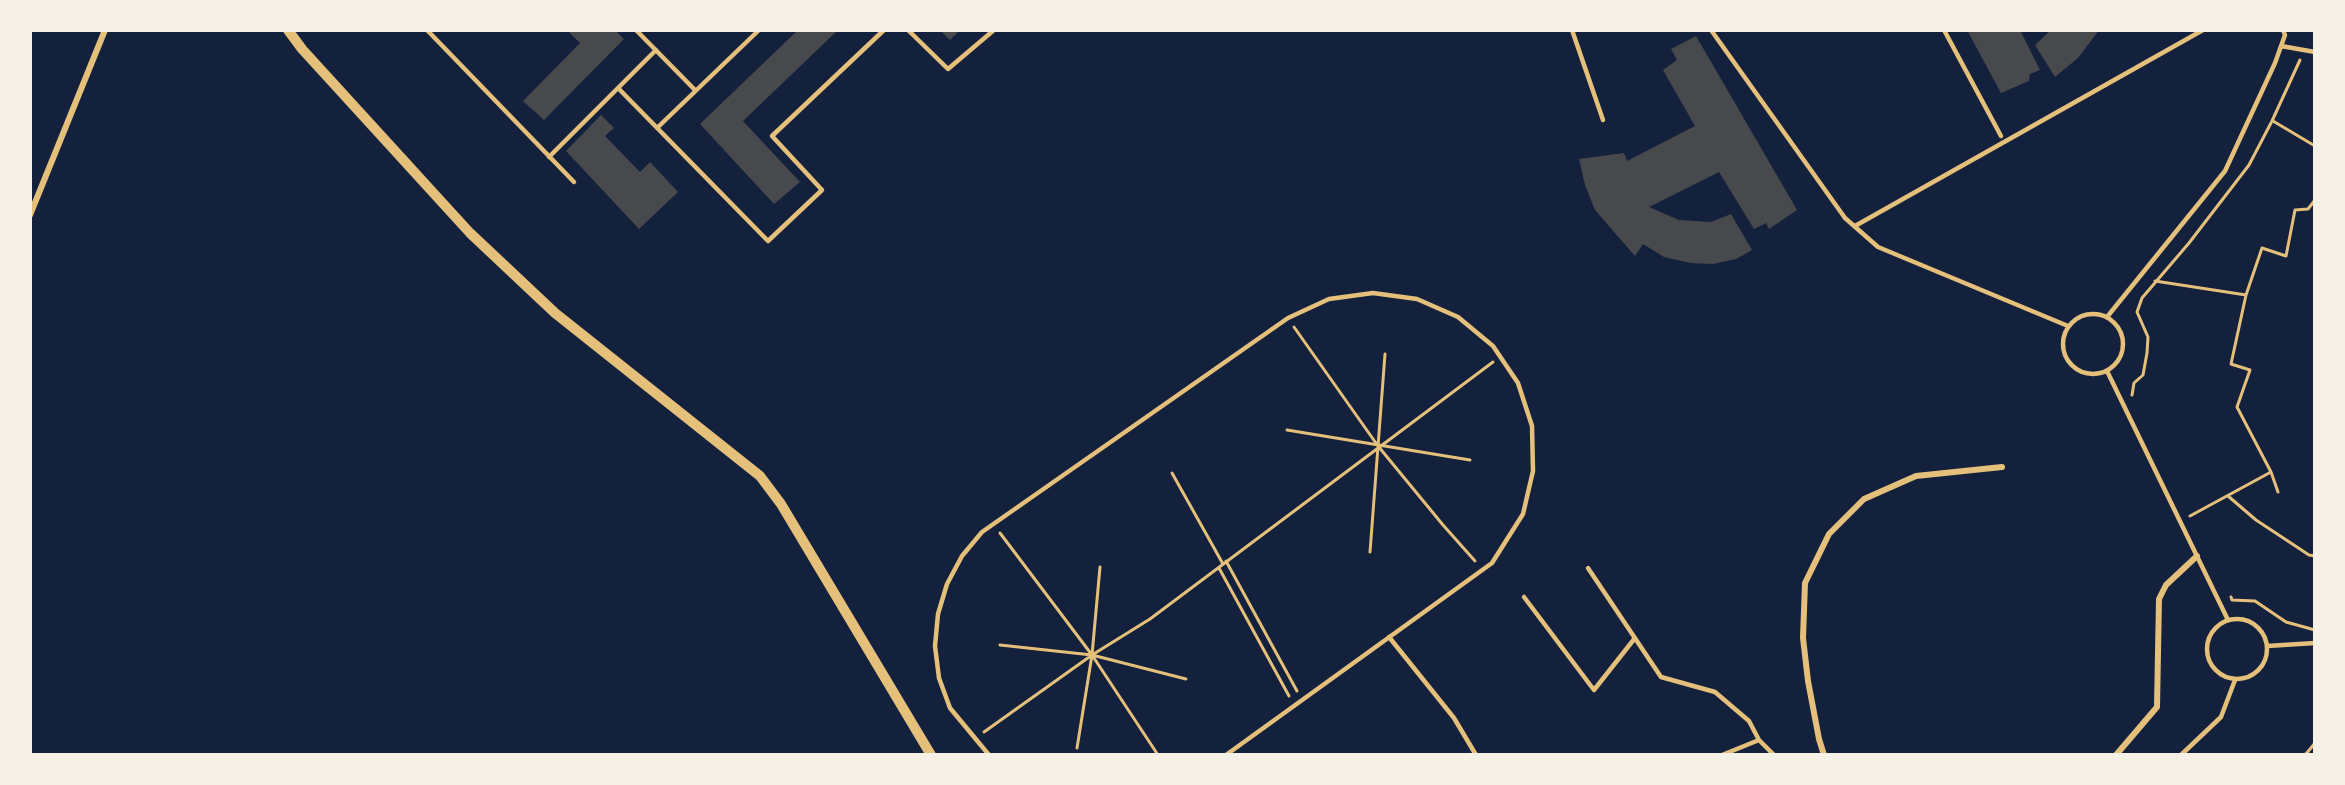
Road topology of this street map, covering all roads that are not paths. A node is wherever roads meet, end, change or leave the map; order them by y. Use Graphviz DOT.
graph roads {
  1 [pos="105,30"];
  2 [pos="288,30"];
  3 [pos="427,30"];
  4 [pos="636,30"];
  5 [pos="759,30"];
  6 [pos="884,30"];
  7 [pos="908,30"];
  8 [pos="994,30"];
  9 [pos="1572,30"];
  10 [pos="1711,30"];
  11 [pos="1944,30"];
  12 [pos="2203,30"];
  13 [pos="2283,30"];
  14 [pos="2281,46"];
  15 [pos="656,50"];
  16 [pos="2315,52"];
  17 [pos="618,88"];
  18 [pos="695,90"];
  19 [pos="1603,120"];
  20 [pos="657,128"];
  21 [pos="2001,136"];
  22 [pos="549,157"];
  23 [pos="574,182"];
  24 [pos="30,215"];
  25 [pos="1855,226"];
  26 [pos="2107,317"];
  27 [pos="2068,326"];
  28 [pos="2107,371"];
  29 [pos="2002,467"];
  30 [pos="2197,556"];
  31 [pos="1588,568"];
  32 [pos="1524,597"];
  33 [pos="2228,620"];
  34 [pos="1389,637"];
  35 [pos="1635,639"];
  36 [pos="2315,643"];
  37 [pos="2267,646"];
  38 [pos="2235,680"];
  39 [pos="1759,740"];
  40 [pos="931,755"];
  41 [pos="989,755"];
  42 [pos="1226,755"];
  43 [pos="1476,755"];
  44 [pos="1722,755"];
  45 [pos="1774,755"];
  46 [pos="1824,755"];
  47 [pos="2116,755"];
  48 [pos="2181,755"];
  1 -- 24 [label="street"];
  2 -- 40 [label="street"];
  3 -- 22 [label="lane"];
  4 -- 15 [label="lane"];
  5 -- 18 [label="lane"];
  6 -- 20 [label="lane"];
  7 -- 8 [label="lane"];
  9 -- 19 [label="lane"];
  10 -- 25 [label="lane"];
  11 -- 21 [label="lane"];
  12 -- 25 [label="lane"];
  13 -- 14 [label="lane"];
  14 -- 16 [label="lane"];
  14 -- 26 [label="lane"];
  15 -- 17 [label="lane"];
  15 -- 18 [label="lane"];
  17 -- 20 [label="lane"];
  17 -- 22 [label="lane"];
  18 -- 20 [label="lane"];
  22 -- 23 [label="lane"];
  25 -- 27 [label="lane"];
  26 -- 27 [label="lane"];
  26 -- 28 [label="lane"];
  27 -- 28 [label="lane"];
  28 -- 30 [label="lane"];
  29 -- 46 [label="street"];
  30 -- 33 [label="lane"];
  30 -- 47 [label="street"];
  31 -- 35 [label="lane"];
  32 -- 35 [label="lane"];
  33 -- 37 [label="lane"];
  33 -- 38 [label="lane"];
  34 -- 41 [label="lane"];
  34 -- 42 [label="lane"];
  34 -- 43 [label="lane"];
  35 -- 39 [label="lane"];
  36 -- 37 [label="lane"];
  37 -- 38 [label="lane"];
  38 -- 48 [label="lane"];
  39 -- 44 [label="lane"];
  39 -- 45 [label="lane"];
}
